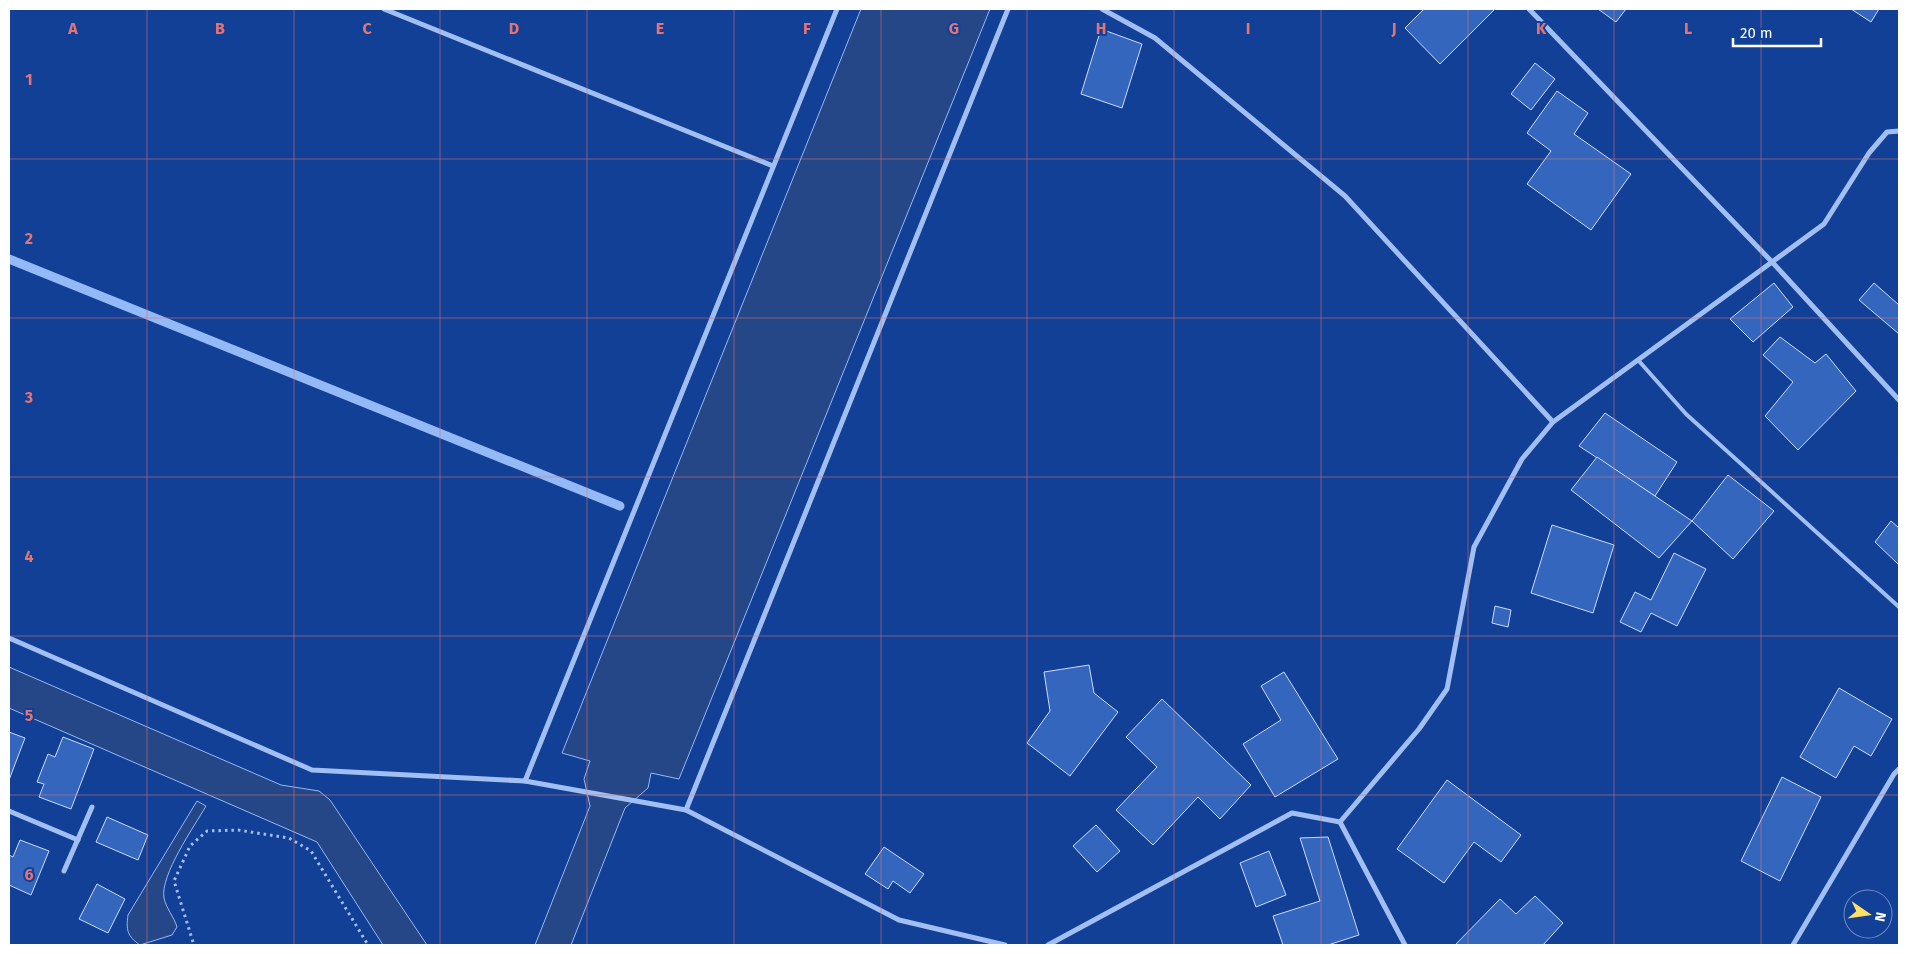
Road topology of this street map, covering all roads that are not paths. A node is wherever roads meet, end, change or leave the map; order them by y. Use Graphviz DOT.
graph roads {
  1 [pos="384,9"];
  2 [pos="837,9"];
  3 [pos="1008,9"];
  4 [pos="1102,9"];
  5 [pos="1529,9"];
  6 [pos="1899,131"];
  7 [pos="773,166"];
  8 [pos="1773,262"];
  9 [pos="1638,360"];
  10 [pos="1899,400"];
  11 [pos="1553,422"];
  12 [pos="1899,607"];
  13 [pos="9,638"];
  14 [pos="1899,769"];
  15 [pos="525,781"];
  16 [pos="92,807"];
  17 [pos="9,810"];
  18 [pos="686,810"];
  19 [pos="1340,822"];
  20 [pos="78,840"];
  21 [pos="64,871"];
  22 [pos="1794,944"];
  23 [pos="1005,945"];
  24 [pos="1048,945"];
  25 [pos="1405,945"];
  26 [pos="1801,945"];
  1 -- 7 [label="street"];
  2 -- 7 [label="street"];
  3 -- 18 [label="street"];
  4 -- 11 [label="street"];
  5 -- 8 [label="street"];
  6 -- 8 [label="street"];
  7 -- 15 [label="street"];
  8 -- 9 [label="street"];
  8 -- 10 [label="street"];
  9 -- 11 [label="street"];
  9 -- 12 [label="lane"];
  11 -- 19 [label="street"];
  13 -- 15 [label="street"];
  14 -- 22 [label="street"];
  15 -- 18 [label="street"];
  16 -- 20 [label="street"];
  17 -- 20 [label="street"];
  18 -- 23 [label="street"];
  19 -- 24 [label="street"];
  19 -- 25 [label="street"];
  20 -- 21 [label="street"];
  22 -- 26 [label="street"];
}
